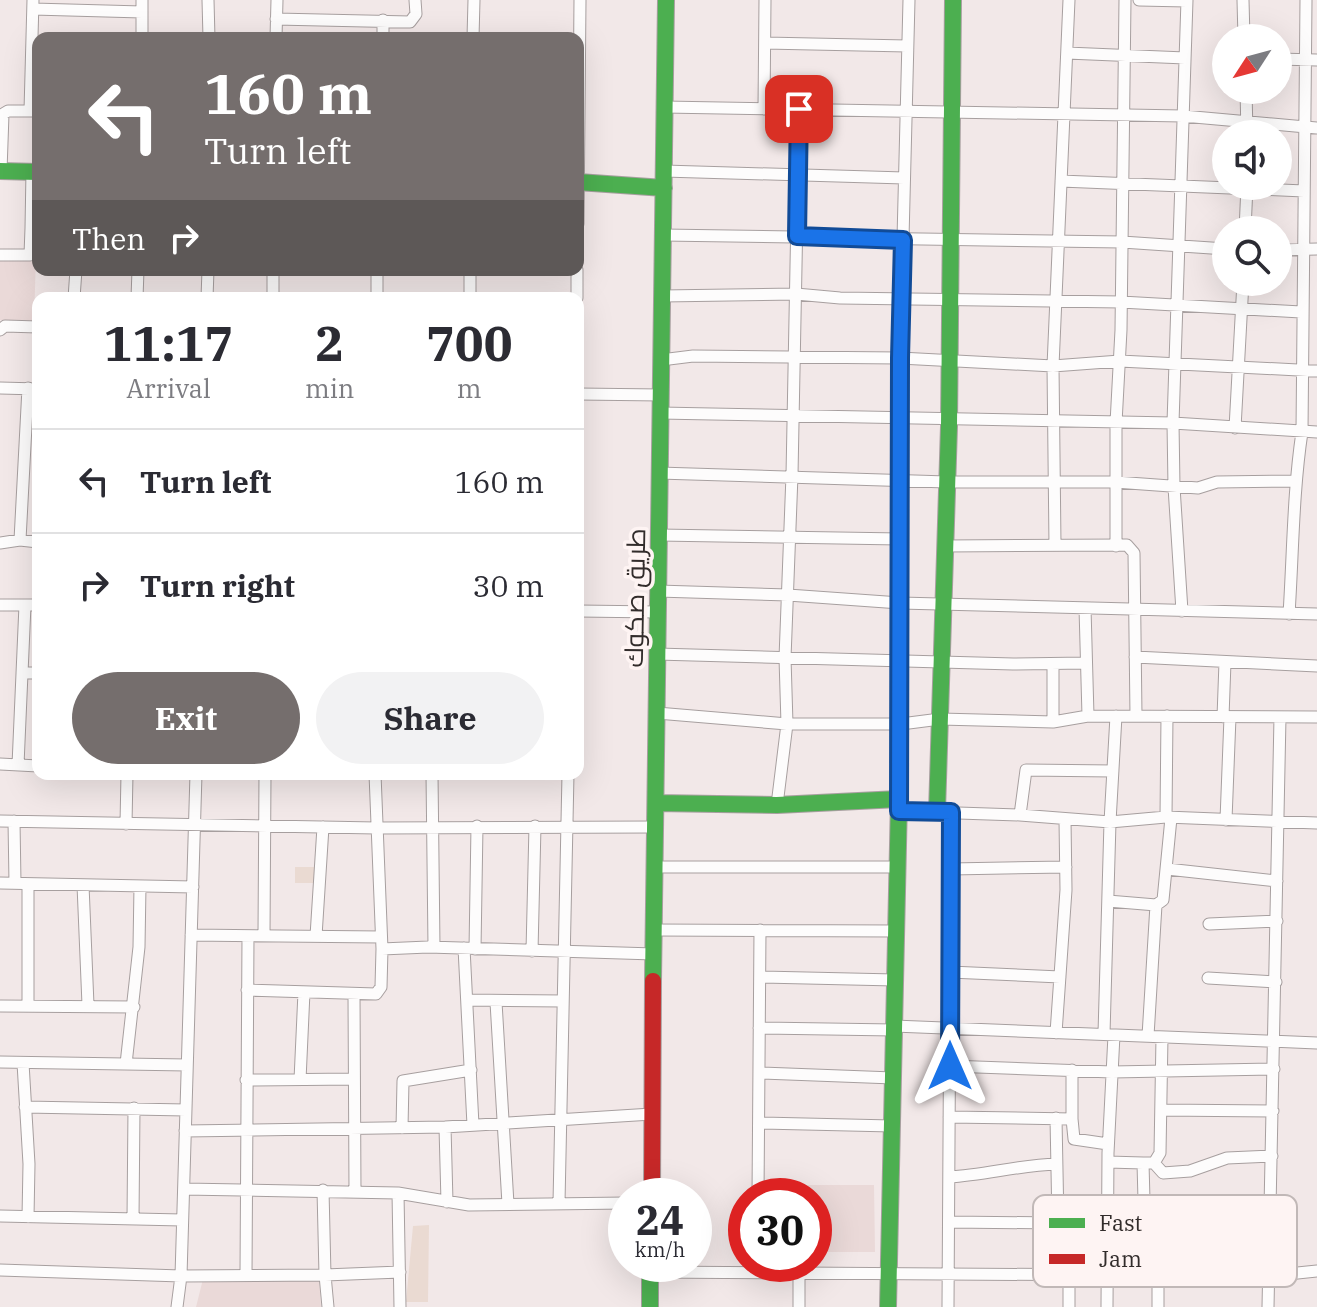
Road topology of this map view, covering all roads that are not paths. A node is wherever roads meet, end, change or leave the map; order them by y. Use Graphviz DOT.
graph roads {
  1 [pos="208,0"];
  2 [pos="277,0"];
  3 [pos="415,0"];
  4 [pos="474,0"];
  5 [pos="580,0"];
  6 [pos="666,0"];
  7 [pos="765,0"];
  8 [pos="909,0"];
  9 [pos="953,0"];
  10 [pos="1069,0"];
  11 [pos="1125,0"];
  12 [pos="1139,0"];
  13 [pos="1187,0"];
  14 [pos="1243,0"];
  15 [pos="1306,0"];
  16 [pos="33,5"];
  17 [pos="142,6"];
  18 [pos="276,19"];
  19 [pos="383,20"];
  20 [pos="1244,24"];
  21 [pos="33,32"];
  22 [pos="142,32"];
  23 [pos="209,32"];
  24 [pos="276,32"];
  25 [pos="383,32"];
  26 [pos="473,32"];
  27 [pos="580,32"];
  28 [pos="765,43"];
  29 [pos="907,46"];
  30 [pos="1067,53"];
  31 [pos="1123,55"];
  32 [pos="1185,58"];
  33 [pos="1311,59"];
  34 [pos="1246,104"];
  35 [pos="664,107"];
  36 [pos="764,109"];
  37 [pos="799,109"];
  38 [pos="32,111"];
  39 [pos="905,111"];
  40 [pos="950,112"];
  41 [pos="1065,114"];
  42 [pos="1122,115"];
  43 [pos="1183,116"];
  44 [pos="1247,120"];
  45 [pos="1292,125"];
  46 [pos="1312,127"];
  47 [pos="1,171"];
  48 [pos="32,172"];
  49 [pos="798,177"];
  50 [pos="904,178"];
  51 [pos="664,179"];
  52 [pos="1061,181"];
  53 [pos="584,182"];
  54 [pos="1122,183"];
  55 [pos="1181,185"];
  56 [pos="1212,186"];
  57 [pos="1292,190"];
  58 [pos="1304,191"];
  59 [pos="663,235"];
  60 [pos="797,236"];
  61 [pos="903,240"];
  62 [pos="951,240"];
  63 [pos="1122,242"];
  64 [pos="1058,243"];
  65 [pos="1180,248"];
  66 [pos="1212,249"];
  67 [pos="1292,249"];
  68 [pos="1303,249"];
  69 [pos="1317,249"];
  70 [pos="0,255"];
  71 [pos="32,255"];
  72 [pos="796,294"];
  73 [pos="662,296"];
  74 [pos="1242,296"];
  75 [pos="902,298"];
  76 [pos="951,299"];
  77 [pos="1056,302"];
  78 [pos="1121,302"];
  79 [pos="1178,306"];
  80 [pos="1242,308"];
  81 [pos="1301,312"];
  82 [pos="32,327"];
  83 [pos="0,330"];
  84 [pos="792,357"];
  85 [pos="900,358"];
  86 [pos="661,360"];
  87 [pos="950,361"];
  88 [pos="1120,361"];
  89 [pos="1175,363"];
  90 [pos="1053,366"];
  91 [pos="1239,369"];
  92 [pos="1317,371"];
  93 [pos="1301,372"];
  94 [pos="0,388"];
  95 [pos="32,388"];
  96 [pos="584,394"];
  97 [pos="661,395"];
  98 [pos="660,413"];
  99 [pos="793,416"];
  100 [pos="901,418"];
  101 [pos="949,419"];
  102 [pos="1055,422"];
  103 [pos="1116,423"];
  104 [pos="1173,423"];
  105 [pos="1235,428"];
  106 [pos="1302,432"];
  107 [pos="1317,432"];
  108 [pos="32,445"];
  109 [pos="659,473"];
  110 [pos="792,475"];
  111 [pos="900,481"];
  112 [pos="1295,481"];
  113 [pos="947,482"];
  114 [pos="1115,482"];
  115 [pos="1055,483"];
  116 [pos="1174,487"];
  117 [pos="659,535"];
  118 [pos="788,537"];
  119 [pos="900,539"];
  120 [pos="20,540"];
  121 [pos="32,541"];
  122 [pos="0,543"];
  123 [pos="1055,545"];
  124 [pos="944,546"];
  125 [pos="1116,546"];
  126 [pos="658,591"];
  127 [pos="788,595"];
  128 [pos="900,603"];
  129 [pos="945,604"];
  130 [pos="0,605"];
  131 [pos="25,605"];
  132 [pos="32,605"];
  133 [pos="1085,608"];
  134 [pos="1134,609"];
  135 [pos="584,611"];
  136 [pos="1182,611"];
  137 [pos="658,612"];
  138 [pos="1289,614"];
  139 [pos="1317,614"];
  140 [pos="657,654"];
  141 [pos="1135,657"];
  142 [pos="785,658"];
  143 [pos="900,661"];
  144 [pos="942,662"];
  145 [pos="1225,662"];
  146 [pos="1085,663"];
  147 [pos="1053,664"];
  148 [pos="1317,666"];
  149 [pos="22,673"];
  150 [pos="32,673"];
  151 [pos="657,713"];
  152 [pos="1088,716"];
  153 [pos="1116,716"];
  154 [pos="1136,716"];
  155 [pos="1167,716"];
  156 [pos="1226,717"];
  157 [pos="1280,717"];
  158 [pos="1317,717"];
  159 [pos="940,719"];
  160 [pos="1053,722"];
  161 [pos="787,724"];
  162 [pos="901,724"];
  163 [pos="0,764"];
  164 [pos="18,765"];
  165 [pos="32,766"];
  166 [pos="1113,771"];
  167 [pos="127,780"];
  168 [pos="196,780"];
  169 [pos="265,780"];
  170 [pos="375,780"];
  171 [pos="432,780"];
  172 [pos="568,780"];
  173 [pos="656,803"];
  174 [pos="777,805"];
  175 [pos="899,805"];
  176 [pos="944,812"];
  177 [pos="1020,815"];
  178 [pos="1168,818"];
  179 [pos="1065,820"];
  180 [pos="1226,820"];
  181 [pos="0,821"];
  182 [pos="14,821"];
  183 [pos="1278,821"];
  184 [pos="1110,822"];
  185 [pos="1317,823"];
  186 [pos="126,824"];
  187 [pos="195,826"];
  188 [pos="264,826"];
  189 [pos="477,826"];
  190 [pos="535,826"];
  191 [pos="567,826"];
  192 [pos="323,827"];
  193 [pos="432,827"];
  194 [pos="654,827"];
  195 [pos="376,828"];
  196 [pos="655,867"];
  197 [pos="898,867"];
  198 [pos="1066,867"];
  199 [pos="951,869"];
  200 [pos="1167,869"];
  201 [pos="1277,881"];
  202 [pos="0,883"];
  203 [pos="15,883"];
  204 [pos="28,884"];
  205 [pos="83,885"];
  206 [pos="140,886"];
  207 [pos="193,887"];
  208 [pos="1108,901"];
  209 [pos="1156,905"];
  210 [pos="1277,921"];
  211 [pos="1209,924"];
  212 [pos="654,930"];
  213 [pos="760,930"];
  214 [pos="896,931"];
  215 [pos="264,934"];
  216 [pos="191,935"];
  217 [pos="248,936"];
  218 [pos="316,936"];
  219 [pos="382,943"];
  220 [pos="434,947"];
  221 [pos="469,948"];
  222 [pos="532,951"];
  223 [pos="565,951"];
  224 [pos="654,954"];
  225 [pos="950,972"];
  226 [pos="760,977"];
  227 [pos="1060,977"];
  228 [pos="1208,978"];
  229 [pos="895,980"];
  230 [pos="1276,982"];
  231 [pos="247,990"];
  232 [pos="304,992"];
  233 [pos="354,994"];
  234 [pos="467,1000"];
  235 [pos="563,1001"];
  236 [pos="496,1002"];
  237 [pos="88,1005"];
  238 [pos="0,1006"];
  239 [pos="28,1006"];
  240 [pos="134,1007"];
  241 [pos="759,1028"];
  242 [pos="894,1028"];
  243 [pos="950,1028"];
  244 [pos="1056,1033"];
  245 [pos="1109,1035"];
  246 [pos="1148,1036"];
  247 [pos="1162,1037"];
  248 [pos="1275,1041"];
  249 [pos="1317,1043"];
  250 [pos="0,1062"];
  251 [pos="23,1063"];
  252 [pos="126,1064"];
  253 [pos="187,1065"];
  254 [pos="950,1066"];
  255 [pos="1161,1069"];
  256 [pos="1274,1069"];
  257 [pos="471,1070"];
  258 [pos="1072,1070"];
  259 [pos="1112,1072"];
  260 [pos="759,1073"];
  261 [pos="893,1078"];
  262 [pos="354,1079"];
  263 [pos="246,1080"];
  264 [pos="300,1080"];
  265 [pos="25,1107"];
  266 [pos="134,1108"];
  267 [pos="186,1110"];
  268 [pos="1161,1110"];
  269 [pos="1273,1111"];
  270 [pos="652,1114"];
  271 [pos="949,1117"];
  272 [pos="1056,1118"];
  273 [pos="559,1119"];
  274 [pos="1072,1119"];
  275 [pos="502,1122"];
  276 [pos="759,1123"];
  277 [pos="473,1125"];
  278 [pos="892,1126"];
  279 [pos="445,1127"];
  280 [pos="402,1128"];
  281 [pos="354,1129"];
  282 [pos="185,1131"];
  283 [pos="245,1131"];
  284 [pos="1108,1144"];
  285 [pos="1272,1156"];
  286 [pos="1108,1162"];
  287 [pos="1148,1163"];
  288 [pos="1056,1164"];
  289 [pos="949,1177"];
  290 [pos="652,1178"];
  291 [pos="758,1178"];
  292 [pos="184,1189"];
  293 [pos="246,1189"];
  294 [pos="323,1190"];
  295 [pos="355,1191"];
  296 [pos="398,1193"];
  297 [pos="1057,1195"];
  298 [pos="1108,1195"];
  299 [pos="1146,1195"];
  300 [pos="1271,1195"];
  301 [pos="447,1202"];
  302 [pos="559,1203"];
  303 [pos="608,1203"];
  304 [pos="508,1204"];
  305 [pos="0,1216"];
  306 [pos="28,1217"];
  307 [pos="133,1219"];
  308 [pos="182,1220"];
  309 [pos="949,1222"];
  310 [pos="1033,1223"];
  311 [pos="0,1270"];
  312 [pos="1317,1271"];
  313 [pos="400,1272"];
  314 [pos="832,1273"];
  315 [pos="889,1273"];
  316 [pos="1297,1273"];
  317 [pos="948,1274"];
  318 [pos="246,1275"];
  319 [pos="325,1275"];
  320 [pos="1033,1275"];
  321 [pos="181,1276"];
  322 [pos="650,1282"];
  323 [pos="799,1282"];
  324 [pos="1066,1287"];
  325 [pos="1154,1287"];
  326 [pos="1269,1287"];
  327 [pos="177,1307"];
  328 [pos="328,1307"];
  329 [pos="400,1307"];
  330 [pos="650,1307"];
  331 [pos="799,1307"];
  332 [pos="888,1307"];
  333 [pos="948,1307"];
  334 [pos="1069,1307"];
  335 [pos="1158,1307"];
  336 [pos="1268,1307"];
  1 -- 23 [label="street"];
  2 -- 18 [label="street"];
  3 -- 19 [label="street"];
  4 -- 26 [label="street"];
  5 -- 27 [label="street"];
  6 -- 35 [label="street, طريق صكوك"];
  7 -- 28 [label="street"];
  8 -- 29 [label="street"];
  9 -- 40 [label="street"];
  10 -- 30 [label="street"];
  11 -- 31 [label="street"];
  12 -- 13 [label="street"];
  13 -- 32 [label="street"];
  14 -- 20 [label="street"];
  15 -- 33 [label="street"];
  16 -- 17 [label="street"];
  16 -- 21 [label="street"];
  17 -- 22 [label="street"];
  18 -- 19 [label="street"];
  18 -- 24 [label="street"];
  19 -- 25 [label="street"];
  28 -- 29 [label="street"];
  28 -- 36 [label="street"];
  29 -- 39 [label="street"];
  30 -- 31 [label="street"];
  30 -- 41 [label="street"];
  31 -- 32 [label="street"];
  31 -- 42 [label="street"];
  32 -- 43 [label="street"];
  33 -- 46 [label="street"];
  34 -- 44 [label="street"];
  35 -- 36 [label="street"];
  35 -- 51 [label="street, طريق صكوك"];
  36 -- 37 [label="street"];
  37 -- 39 [label="street"];
  37 -- 49 [label="street"];
  38 -- 47 [label="street"];
  39 -- 40 [label="street"];
  39 -- 50 [label="street"];
  40 -- 41 [label="street"];
  40 -- 62 [label="street"];
  41 -- 42 [label="street"];
  41 -- 52 [label="street"];
  42 -- 43 [label="street"];
  42 -- 54 [label="street"];
  43 -- 44 [label="street"];
  43 -- 55 [label="street"];
  45 -- 46 [label="street"];
  46 -- 58 [label="street"];
  47 -- 48 [label="street"];
  49 -- 50 [label="street"];
  49 -- 51 [label="street"];
  49 -- 60 [label="street"];
  50 -- 61 [label="street"];
  51 -- 53 [label="street"];
  51 -- 59 [label="street, طريق صكوك"];
  52 -- 54 [label="street"];
  52 -- 64 [label="street"];
  54 -- 55 [label="street"];
  54 -- 63 [label="street"];
  55 -- 56 [label="street"];
  55 -- 65 [label="street"];
  57 -- 58 [label="street"];
  58 -- 68 [label="street"];
  59 -- 60 [label="street"];
  59 -- 73 [label="street, طريق صكوك"];
  60 -- 61 [label="street"];
  60 -- 72 [label="street"];
  61 -- 62 [label="street"];
  61 -- 75 [label="street"];
  62 -- 64 [label="street"];
  62 -- 76 [label="street"];
  63 -- 64 [label="street"];
  63 -- 65 [label="street"];
  63 -- 78 [label="street"];
  64 -- 77 [label="street"];
  65 -- 66 [label="street"];
  65 -- 79 [label="street"];
  67 -- 68 [label="street"];
  68 -- 69 [label="street"];
  68 -- 81 [label="street"];
  70 -- 71 [label="street"];
  72 -- 73 [label="street"];
  72 -- 75 [label="street"];
  72 -- 84 [label="street"];
  73 -- 86 [label="street, طريق صكوك"];
  74 -- 80 [label="street"];
  75 -- 76 [label="street"];
  75 -- 85 [label="street"];
  76 -- 77 [label="street"];
  76 -- 87 [label="street"];
  77 -- 78 [label="street"];
  77 -- 90 [label="street"];
  78 -- 79 [label="street"];
  78 -- 88 [label="street"];
  79 -- 80 [label="street"];
  79 -- 89 [label="street"];
  80 -- 81 [label="street"];
  80 -- 91 [label="street"];
  81 -- 93 [label="street"];
  82 -- 83 [label="street"];
  84 -- 85 [label="street"];
  84 -- 86 [label="street"];
  84 -- 99 [label="street"];
  85 -- 87 [label="street"];
  85 -- 100 [label="street"];
  86 -- 97 [label="street, طريق صكوك"];
  87 -- 90 [label="street"];
  87 -- 101 [label="street"];
  88 -- 89 [label="street"];
  88 -- 90 [label="street"];
  88 -- 103 [label="street"];
  89 -- 91 [label="street"];
  89 -- 104 [label="street"];
  90 -- 102 [label="street"];
  91 -- 93 [label="street"];
  91 -- 105 [label="street"];
  92 -- 93 [label="street"];
  93 -- 106 [label="street"];
  94 -- 95 [label="street"];
  96 -- 97 [label="street"];
  97 -- 98 [label="street, طريق صكوك"];
  98 -- 99 [label="street"];
  98 -- 109 [label="street, طريق صكوك"];
  99 -- 100 [label="street"];
  99 -- 110 [label="street"];
  100 -- 101 [label="street"];
  100 -- 111 [label="street"];
  101 -- 102 [label="street"];
  101 -- 113 [label="street"];
  102 -- 103 [label="street"];
  102 -- 115 [label="street"];
  103 -- 104 [label="street"];
  103 -- 114 [label="street"];
  104 -- 105 [label="street"];
  104 -- 116 [label="street"];
  105 -- 106 [label="street"];
  106 -- 107 [label="street"];
  106 -- 112 [label="street"];
  108 -- 120 [label="street"];
  109 -- 110 [label="street"];
  109 -- 117 [label="street, طريق صكوك"];
  110 -- 111 [label="street"];
  110 -- 118 [label="street"];
  111 -- 113 [label="street"];
  111 -- 119 [label="street"];
  112 -- 116 [label="street"];
  112 -- 138 [label="street"];
  113 -- 115 [label="street"];
  113 -- 124 [label="street"];
  114 -- 115 [label="street"];
  114 -- 116 [label="street"];
  114 -- 125 [label="street"];
  115 -- 123 [label="street"];
  116 -- 136 [label="street"];
  117 -- 118 [label="street"];
  117 -- 126 [label="street, طريق صكوك"];
  118 -- 119 [label="street"];
  118 -- 127 [label="street"];
  119 -- 128 [label="street"];
  120 -- 121 [label="street"];
  120 -- 122 [label="street"];
  123 -- 124 [label="street"];
  123 -- 125 [label="street"];
  124 -- 129 [label="street"];
  125 -- 134 [label="street"];
  126 -- 127 [label="street"];
  126 -- 137 [label="street, طريق صكوك"];
  127 -- 128 [label="street"];
  127 -- 142 [label="street"];
  128 -- 129 [label="street"];
  128 -- 143 [label="street"];
  129 -- 133 [label="street"];
  129 -- 144 [label="street"];
  130 -- 131 [label="street"];
  131 -- 132 [label="street"];
  131 -- 149 [label="street"];
  133 -- 134 [label="street"];
  133 -- 146 [label="street"];
  134 -- 136 [label="street"];
  134 -- 141 [label="street"];
  135 -- 137 [label="street"];
  136 -- 138 [label="street"];
  137 -- 140 [label="street, طريق صكوك"];
  138 -- 139 [label="street"];
  140 -- 142 [label="street"];
  140 -- 151 [label="street, طريق صكوك"];
  141 -- 145 [label="street"];
  141 -- 154 [label="street"];
  142 -- 143 [label="street"];
  142 -- 161 [label="street"];
  143 -- 144 [label="street"];
  143 -- 162 [label="street"];
  144 -- 147 [label="street"];
  144 -- 159 [label="street"];
  145 -- 148 [label="street"];
  145 -- 156 [label="street"];
  146 -- 147 [label="street"];
  146 -- 152 [label="street"];
  147 -- 160 [label="street"];
  149 -- 150 [label="street"];
  149 -- 164 [label="street"];
  151 -- 161 [label="street"];
  151 -- 173 [label="street, طريق صكوك"];
  152 -- 153 [label="street"];
  152 -- 160 [label="street"];
  153 -- 154 [label="street"];
  153 -- 166 [label="street"];
  154 -- 155 [label="street"];
  155 -- 156 [label="street"];
  155 -- 178 [label="street"];
  156 -- 157 [label="street"];
  156 -- 180 [label="street"];
  157 -- 158 [label="street"];
  157 -- 183 [label="street"];
  159 -- 160 [label="street"];
  159 -- 162 [label="street"];
  159 -- 176 [label="street"];
  161 -- 162 [label="street"];
  161 -- 174 [label="street"];
  162 -- 175 [label="street"];
  163 -- 164 [label="street"];
  164 -- 165 [label="street"];
  166 -- 177 [label="street"];
  166 -- 184 [label="street"];
  167 -- 186 [label="street"];
  168 -- 187 [label="street"];
  169 -- 188 [label="street"];
  170 -- 195 [label="street"];
  171 -- 193 [label="street"];
  172 -- 191 [label="street"];
  173 -- 174 [label="street"];
  173 -- 194 [label="street, طريق صكوك"];
  174 -- 175 [label="street"];
  175 -- 176 [label="street"];
  175 -- 197 [label="street"];
  176 -- 177 [label="street"];
  176 -- 199 [label="street"];
  177 -- 179 [label="street"];
  178 -- 180 [label="street"];
  178 -- 184 [label="street"];
  178 -- 200 [label="street"];
  179 -- 184 [label="street"];
  179 -- 198 [label="street"];
  180 -- 183 [label="street"];
  181 -- 182 [label="street"];
  182 -- 186 [label="street"];
  182 -- 203 [label="street"];
  183 -- 185 [label="street"];
  183 -- 201 [label="street"];
  184 -- 208 [label="street"];
  186 -- 187 [label="street"];
  187 -- 188 [label="street"];
  187 -- 207 [label="street"];
  188 -- 192 [label="street"];
  188 -- 215 [label="street"];
  189 -- 190 [label="street"];
  189 -- 193 [label="street"];
  189 -- 221 [label="street"];
  190 -- 191 [label="street"];
  190 -- 222 [label="street"];
  191 -- 194 [label="street"];
  191 -- 223 [label="street"];
  192 -- 195 [label="street"];
  192 -- 218 [label="street"];
  193 -- 195 [label="street"];
  193 -- 220 [label="street"];
  194 -- 196 [label="street, طريق صكوك"];
  195 -- 219 [label="street"];
  196 -- 197 [label="street"];
  196 -- 212 [label="street, طريق صكوك"];
  197 -- 214 [label="street"];
  198 -- 199 [label="street"];
  198 -- 227 [label="street"];
  199 -- 225 [label="street"];
  200 -- 201 [label="street"];
  200 -- 209 [label="street"];
  201 -- 210 [label="street"];
  202 -- 203 [label="street"];
  203 -- 204 [label="street"];
  204 -- 205 [label="street"];
  204 -- 239 [label="street"];
  205 -- 206 [label="street"];
  205 -- 237 [label="street"];
  206 -- 207 [label="street"];
  206 -- 240 [label="street"];
  207 -- 216 [label="street"];
  208 -- 209 [label="street"];
  208 -- 245 [label="street"];
  209 -- 246 [label="street"];
  210 -- 211 [label="street"];
  210 -- 230 [label="street"];
  212 -- 213 [label="street"];
  212 -- 224 [label="street, طريق صكوك"];
  213 -- 214 [label="street"];
  213 -- 226 [label="street"];
  214 -- 229 [label="street"];
  215 -- 217 [label="street"];
  215 -- 218 [label="street"];
  216 -- 217 [label="street"];
  216 -- 253 [label="street"];
  217 -- 231 [label="street"];
  218 -- 219 [label="street"];
  219 -- 220 [label="street"];
  219 -- 233 [label="street"];
  220 -- 221 [label="street"];
  221 -- 222 [label="street"];
  221 -- 234 [label="street"];
  222 -- 223 [label="street"];
  223 -- 224 [label="street"];
  223 -- 235 [label="street"];
  224 -- 270 [label="street, طريق صكوك"];
  225 -- 227 [label="street"];
  225 -- 243 [label="street"];
  226 -- 229 [label="street"];
  226 -- 241 [label="street"];
  227 -- 244 [label="street"];
  228 -- 230 [label="street"];
  229 -- 242 [label="street"];
  230 -- 248 [label="street"];
  231 -- 232 [label="street"];
  231 -- 263 [label="street"];
  232 -- 233 [label="street"];
  232 -- 264 [label="street"];
  233 -- 262 [label="street"];
  234 -- 236 [label="street"];
  234 -- 257 [label="street"];
  235 -- 236 [label="street"];
  235 -- 273 [label="street"];
  236 -- 275 [label="street"];
  237 -- 239 [label="street"];
  237 -- 240 [label="street"];
  238 -- 239 [label="street"];
  240 -- 252 [label="street"];
  241 -- 242 [label="street"];
  241 -- 260 [label="street"];
  242 -- 243 [label="street"];
  242 -- 261 [label="street"];
  243 -- 244 [label="street"];
  243 -- 254 [label="street"];
  244 -- 245 [label="street"];
  245 -- 246 [label="street"];
  245 -- 259 [label="street"];
  246 -- 247 [label="street"];
  247 -- 248 [label="street"];
  247 -- 255 [label="street"];
  248 -- 249 [label="street"];
  248 -- 256 [label="street"];
  250 -- 251 [label="street"];
  251 -- 252 [label="street"];
  251 -- 265 [label="street"];
  252 -- 253 [label="street"];
  253 -- 267 [label="street"];
  254 -- 258 [label="street"];
  254 -- 271 [label="street"];
  255 -- 256 [label="street"];
  255 -- 259 [label="street"];
  255 -- 268 [label="street"];
  256 -- 269 [label="street"];
  257 -- 277 [label="street"];
  257 -- 280 [label="street"];
  258 -- 259 [label="street"];
  258 -- 274 [label="street"];
  259 -- 284 [label="street"];
  260 -- 261 [label="street"];
  260 -- 276 [label="street"];
  261 -- 278 [label="street"];
  262 -- 264 [label="street"];
  262 -- 281 [label="street"];
  263 -- 264 [label="street"];
  263 -- 283 [label="street"];
  265 -- 266 [label="street"];
  265 -- 306 [label="street"];
  266 -- 267 [label="street"];
  266 -- 307 [label="street"];
  267 -- 282 [label="street"];
  268 -- 269 [label="street"];
  268 -- 287 [label="street"];
  269 -- 285 [label="street"];
  270 -- 273 [label="street"];
  270 -- 290 [label="street, طريق صكوك"];
  271 -- 272 [label="street"];
  271 -- 289 [label="street"];
  272 -- 274 [label="street"];
  272 -- 288 [label="street"];
  273 -- 275 [label="street"];
  273 -- 302 [label="street"];
  274 -- 284 [label="street"];
  275 -- 277 [label="street"];
  275 -- 304 [label="street"];
  276 -- 278 [label="street"];
  276 -- 291 [label="street"];
  277 -- 279 [label="street"];
  278 -- 315 [label="street"];
  279 -- 280 [label="street"];
  279 -- 301 [label="street"];
  280 -- 281 [label="street"];
  281 -- 283 [label="street"];
  281 -- 295 [label="street"];
  282 -- 283 [label="street"];
  282 -- 292 [label="street"];
  283 -- 293 [label="street"];
  284 -- 286 [label="street"];
  285 -- 287 [label="street"];
  285 -- 300 [label="street"];
  286 -- 287 [label="street"];
  286 -- 298 [label="street"];
  287 -- 299 [label="street"];
  288 -- 289 [label="street"];
  288 -- 297 [label="street"];
  289 -- 309 [label="street"];
  292 -- 293 [label="street"];
  292 -- 308 [label="street"];
  293 -- 294 [label="street"];
  293 -- 318 [label="street"];
  294 -- 295 [label="street"];
  294 -- 319 [label="street"];
  295 -- 296 [label="street"];
  296 -- 301 [label="street"];
  296 -- 313 [label="street"];
  301 -- 304 [label="street"];
  302 -- 303 [label="street"];
  302 -- 304 [label="street"];
  305 -- 306 [label="street"];
  306 -- 307 [label="street"];
  307 -- 308 [label="street"];
  308 -- 321 [label="street"];
  309 -- 310 [label="street"];
  309 -- 317 [label="street"];
  311 -- 321 [label="street"];
  312 -- 316 [label="street"];
  313 -- 319 [label="street"];
  313 -- 329 [label="street"];
  314 -- 315 [label="street"];
  315 -- 317 [label="street"];
  315 -- 332 [label="street"];
  317 -- 320 [label="street"];
  317 -- 333 [label="street"];
  318 -- 319 [label="street"];
  318 -- 321 [label="street"];
  319 -- 328 [label="street"];
  321 -- 327 [label="street"];
  322 -- 330 [label="street"];
  323 -- 331 [label="street"];
  324 -- 334 [label="street"];
  325 -- 335 [label="street"];
  326 -- 336 [label="street"];
}
